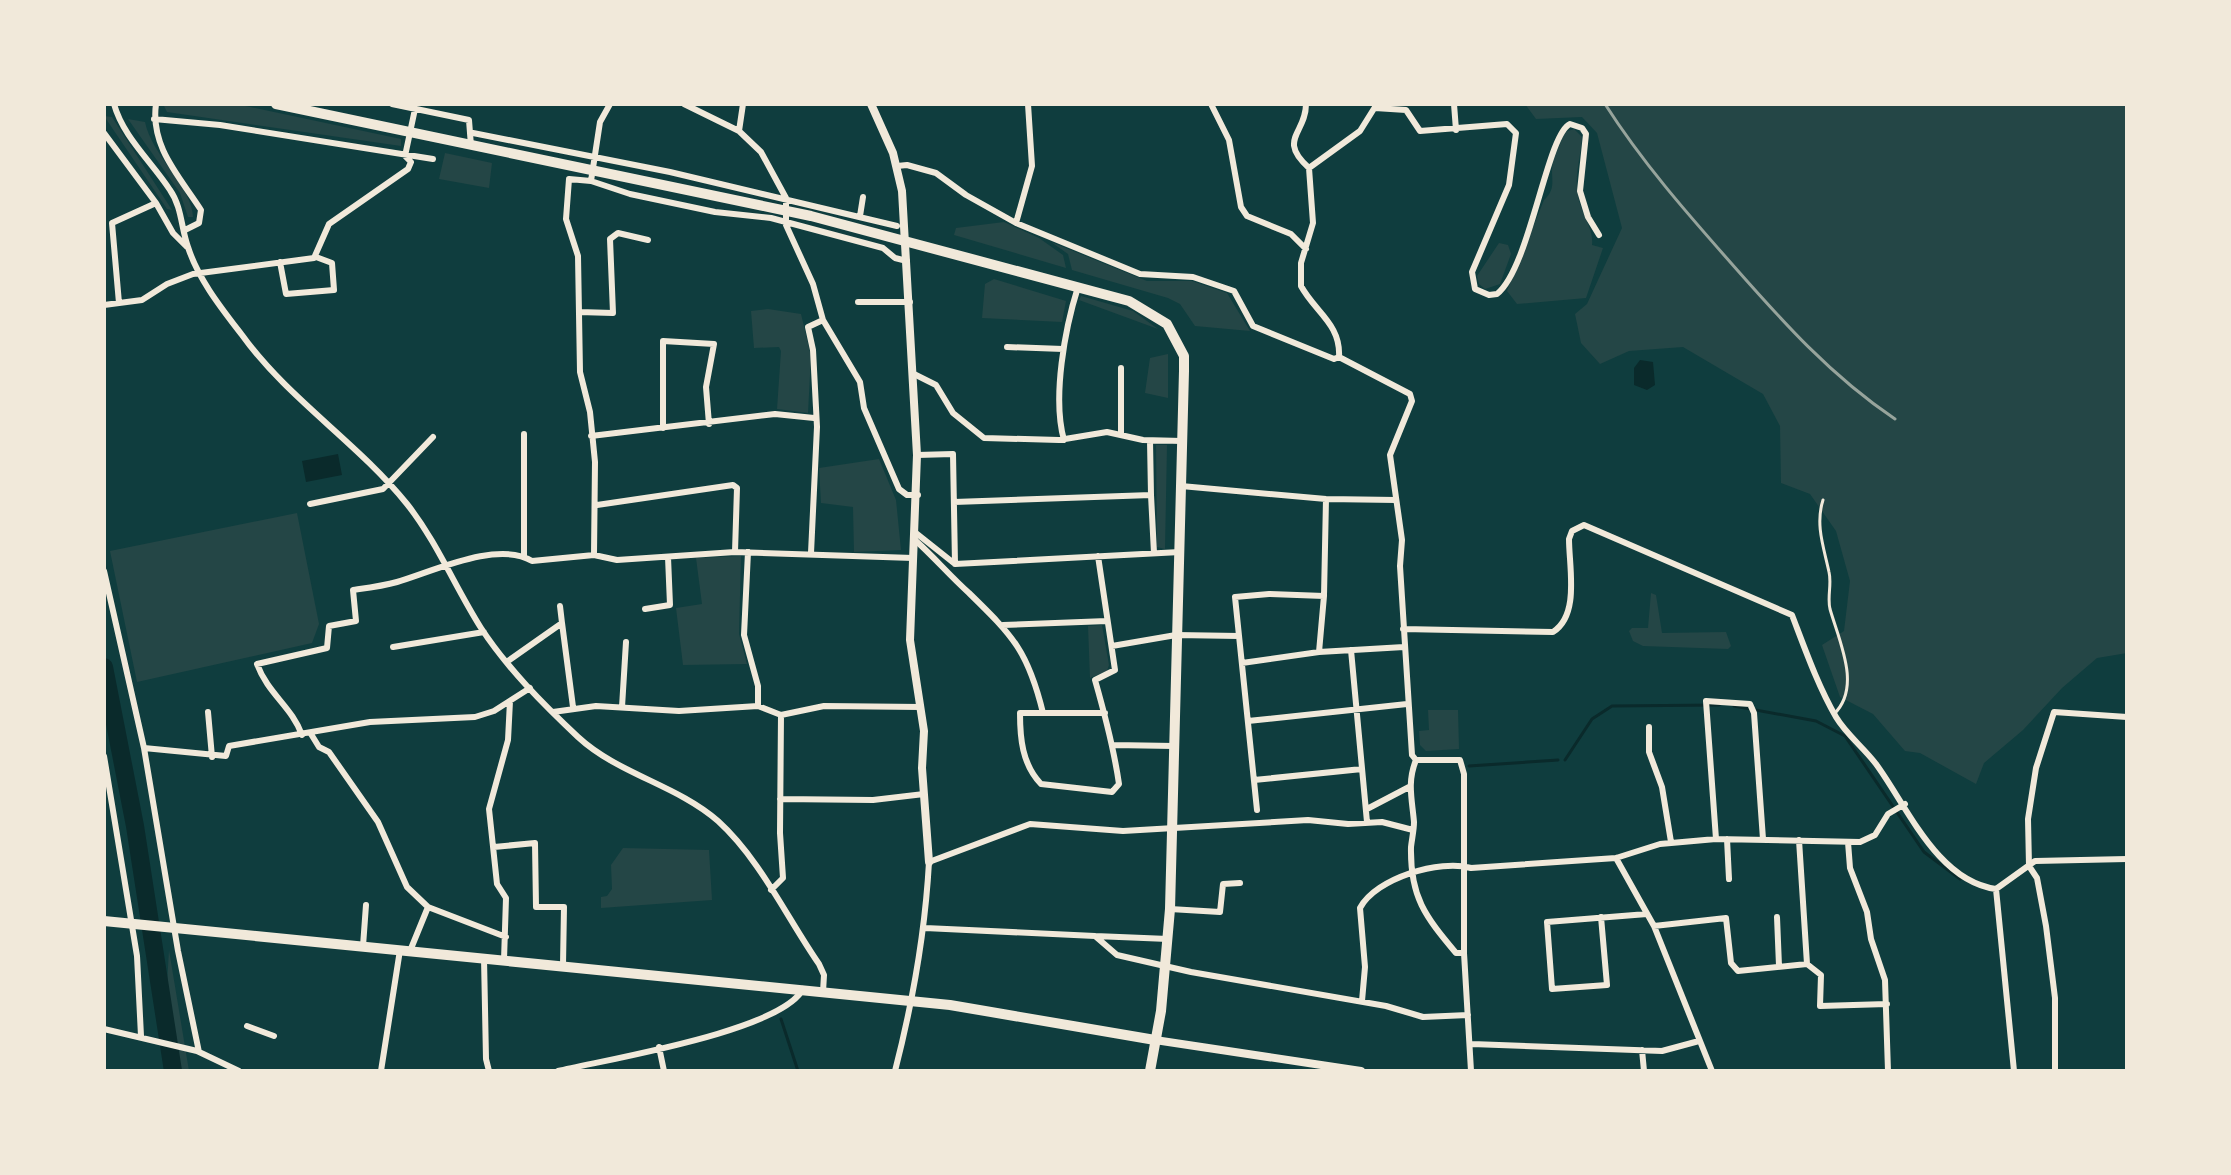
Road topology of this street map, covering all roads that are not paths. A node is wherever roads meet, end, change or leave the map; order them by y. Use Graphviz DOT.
graph roads {
  1 [pos="114,104"];
  2 [pos="156,104"];
  3 [pos="276,104"];
  4 [pos="311,104"];
  5 [pos="392,104"];
  6 [pos="610,104"];
  7 [pos="684,104"];
  8 [pos="743,104"];
  9 [pos="871,104"];
  10 [pos="1028,104"];
  11 [pos="1211,104"];
  12 [pos="1306,104"];
  13 [pos="1454,104"];
  14 [pos="1376,106"];
  15 [pos="415,109"];
  16 [pos="154,119"];
  17 [pos="398,130"];
  18 [pos="1456,130"];
  19 [pos="739,131"];
  20 [pos="104,133"];
  21 [pos="412,133"];
  22 [pos="473,133"];
  23 [pos="471,146"];
  24 [pos="405,156"];
  25 [pos="433,159"];
  26 [pos="596,159"];
  27 [pos="897,166"];
  28 [pos="1309,168"];
  29 [pos="593,176"];
  30 [pos="863,197"];
  31 [pos="786,198"];
  32 [pos="156,203"];
  33 [pos="786,211"];
  34 [pos="860,216"];
  35 [pos="1016,223"];
  36 [pos="786,225"];
  37 [pos="897,226"];
  38 [pos="185,230"];
  39 [pos="1599,235"];
  40 [pos="905,239"];
  41 [pos="648,240"];
  42 [pos="187,247"];
  43 [pos="1306,249"];
  44 [pos="316,257"];
  45 [pos="907,261"];
  46 [pos="280,262"];
  47 [pos="201,275"];
  48 [pos="1078,287"];
  49 [pos="858,302"];
  50 [pos="910,302"];
  51 [pos="119,303"];
  52 [pos="104,305"];
  53 [pos="579,312"];
  54 [pos="823,320"];
  55 [pos="1007,347"];
  56 [pos="1063,349"];
  57 [pos="1339,357"];
  58 [pos="1121,368"];
  59 [pos="914,374"];
  60 [pos="814,418"];
  61 [pos="709,424"];
  62 [pos="663,428"];
  63 [pos="1121,433"];
  64 [pos="524,434"];
  65 [pos="591,436"];
  66 [pos="433,437"];
  67 [pos="1064,440"];
  68 [pos="1150,441"];
  69 [pos="1182,441"];
  70 [pos="917,455"];
  71 [pos="389,483"];
  72 [pos="1181,486"];
  73 [pos="918,495"];
  74 [pos="1151,495"];
  75 [pos="1326,499"];
  76 [pos="1396,500"];
  77 [pos="1823,500"];
  78 [pos="954,502"];
  79 [pos="310,504"];
  80 [pos="597,505"];
  81 [pos="915,536"];
  82 [pos="735,552"];
  83 [pos="748,552"];
  84 [pos="1180,552"];
  85 [pos="811,553"];
  86 [pos="1154,553"];
  87 [pos="594,555"];
  88 [pos="524,556"];
  89 [pos="1098,556"];
  90 [pos="668,557"];
  91 [pos="913,558"];
  92 [pos="446,564"];
  93 [pos="955,564"];
  94 [pos="104,571"];
  95 [pos="1324,596"];
  96 [pos="560,606"];
  97 [pos="645,609"];
  98 [pos="1107,621"];
  99 [pos="562,623"];
  100 [pos="1003,625"];
  101 [pos="1403,629"];
  102 [pos="484,632"];
  103 [pos="1176,635"];
  104 [pos="1239,636"];
  105 [pos="626,642"];
  106 [pos="1112,646"];
  107 [pos="393,647"];
  108 [pos="1404,647"];
  109 [pos="1351,650"];
  110 [pos="1319,652"];
  111 [pos="508,661"];
  112 [pos="1242,663"];
  113 [pos="530,688"];
  114 [pos="510,701"];
  115 [pos="1407,704"];
  116 [pos="758,706"];
  117 [pos="573,707"];
  118 [pos="622,707"];
  119 [pos="921,707"];
  120 [pos="1357,710"];
  121 [pos="208,712"];
  122 [pos="553,712"];
  123 [pos="1043,713"];
  124 [pos="1105,713"];
  125 [pos="1834,714"];
  126 [pos="781,715"];
  127 [pos="2127,717"];
  128 [pos="1248,721"];
  129 [pos="1649,727"];
  130 [pos="311,734"];
  131 [pos="302,735"];
  132 [pos="1113,745"];
  133 [pos="1174,746"];
  134 [pos="144,748"];
  135 [pos="104,756"];
  136 [pos="212,757"];
  137 [pos="1416,760"];
  138 [pos="1362,769"];
  139 [pos="1254,780"];
  140 [pos="1409,787"];
  141 [pos="924,794"];
  142 [pos="780,799"];
  143 [pos="1899,808"];
  144 [pos="1367,809"];
  145 [pos="1257,810"];
  146 [pos="1367,822"];
  147 [pos="1172,829"];
  148 [pos="1413,830"];
  149 [pos="1716,839"];
  150 [pos="1727,839"];
  151 [pos="1763,839"];
  152 [pos="1799,840"];
  153 [pos="1671,842"];
  154 [pos="1848,842"];
  155 [pos="494,847"];
  156 [pos="1616,858"];
  157 [pos="2127,859"];
  158 [pos="929,862"];
  159 [pos="1464,866"];
  160 [pos="2029,866"];
  161 [pos="1412,874"];
  162 [pos="1729,879"];
  163 [pos="1240,883"];
  164 [pos="1996,889"];
  165 [pos="771,890"];
  166 [pos="366,905"];
  167 [pos="428,907"];
  168 [pos="1170,909"];
  169 [pos="1647,914"];
  170 [pos="1601,917"];
  171 [pos="1777,917"];
  172 [pos="104,921"];
  173 [pos="133,923"];
  174 [pos="1654,926"];
  175 [pos="174,928"];
  176 [pos="925,928"];
  177 [pos="1095,936"];
  178 [pos="506,937"];
  179 [pos="1168,939"];
  180 [pos="363,946"];
  181 [pos="405,951"];
  182 [pos="1464,953"];
  183 [pos="484,958"];
  184 [pos="504,960"];
  185 [pos="1807,964"];
  186 [pos="563,965"];
  187 [pos="1166,966"];
  188 [pos="1779,966"];
  189 [pos="803,989"];
  190 [pos="823,992"];
  191 [pos="1362,1001"];
  192 [pos="913,1002"];
  193 [pos="1887,1004"];
  194 [pos="1468,1015"];
  195 [pos="247,1026"];
  196 [pos="104,1029"];
  197 [pos="274,1036"];
  198 [pos="144,1037"];
  199 [pos="1155,1040"];
  200 [pos="1699,1041"];
  201 [pos="1472,1044"];
  202 [pos="659,1047"];
  203 [pos="1642,1050"];
  204 [pos="198,1052"];
  205 [pos="1320,1068"];
  206 [pos="239,1071"];
  207 [pos="381,1071"];
  208 [pos="489,1071"];
  209 [pos="558,1071"];
  210 [pos="664,1071"];
  211 [pos="895,1071"];
  212 [pos="1150,1071"];
  213 [pos="1361,1071"];
  214 [pos="1471,1071"];
  215 [pos="1644,1071"];
  216 [pos="1712,1071"];
  217 [pos="1888,1071"];
  218 [pos="2014,1071"];
  219 [pos="2055,1071"];
  1 -- 38 [label="street"];
  2 -- 16 [label="street"];
  3 -- 17 [label="main road"];
  4 -- 17 [label="main road"];
  5 -- 15 [label="street"];
  6 -- 26 [label="street"];
  7 -- 19 [label="street"];
  8 -- 19 [label="street"];
  9 -- 27 [label="street"];
  10 -- 35 [label="street"];
  11 -- 43 [label="street"];
  12 -- 28 [label="street"];
  13 -- 18 [label="street"];
  14 -- 18 [label="street"];
  14 -- 28 [label="street"];
  15 -- 21 [label="street"];
  15 -- 22 [label="street"];
  16 -- 24 [label="street"];
  16 -- 38 [label="street"];
  17 -- 21 [label="main road"];
  18 -- 39 [label="street"];
  19 -- 31 [label="street"];
  20 -- 32 [label="street"];
  21 -- 23 [label="main road"];
  21 -- 24 [label="street"];
  22 -- 23 [label="street"];
  22 -- 26 [label="street"];
  23 -- 29 [label="main road"];
  24 -- 25 [label="street"];
  24 -- 44 [label="street"];
  26 -- 29 [label="street"];
  26 -- 31 [label="street"];
  27 -- 35 [label="street"];
  27 -- 40 [label="street"];
  28 -- 43 [label="street"];
  29 -- 33 [label="main road"];
  29 -- 36 [label="street"];
  29 -- 53 [label="street"];
  30 -- 34 [label="street"];
  31 -- 33 [label="street"];
  31 -- 34 [label="street"];
  32 -- 42 [label="street"];
  32 -- 51 [label="street"];
  33 -- 36 [label="street"];
  33 -- 40 [label="main road"];
  34 -- 37 [label="street"];
  35 -- 57 [label="street"];
  36 -- 45 [label="street"];
  36 -- 54 [label="street"];
  38 -- 42 [label="street"];
  40 -- 45 [label="street"];
  40 -- 48 [label="main road"];
  41 -- 53 [label="street"];
  42 -- 47 [label="street"];
  43 -- 57 [label="street"];
  44 -- 46 [label="street"];
  44 -- 46 [label="street"];
  45 -- 50 [label="street"];
  46 -- 47 [label="street"];
  47 -- 51 [label="street"];
  47 -- 71 [label="street"];
  48 -- 56 [label="street"];
  48 -- 69 [label="main road"];
  49 -- 50 [label="street"];
  50 -- 59 [label="street"];
  51 -- 52 [label="street"];
  53 -- 65 [label="street"];
  54 -- 60 [label="street"];
  54 -- 73 [label="street"];
  55 -- 56 [label="street"];
  56 -- 67 [label="street"];
  57 -- 76 [label="street"];
  58 -- 63 [label="street"];
  59 -- 67 [label="street"];
  59 -- 70 [label="street"];
  60 -- 61 [label="street"];
  60 -- 85 [label="street"];
  61 -- 62 [label="street"];
  61 -- 62 [label="street"];
  62 -- 65 [label="street"];
  63 -- 67 [label="street"];
  63 -- 68 [label="street"];
  64 -- 88 [label="street"];
  65 -- 80 [label="street"];
  66 -- 71 [label="street"];
  68 -- 69 [label="street"];
  68 -- 74 [label="street"];
  69 -- 72 [label="main road"];
  70 -- 73 [label="street"];
  70 -- 78 [label="street"];
  71 -- 79 [label="street"];
  71 -- 92 [label="street"];
  72 -- 75 [label="street"];
  72 -- 84 [label="main road"];
  73 -- 81 [label="street"];
  74 -- 78 [label="street"];
  74 -- 86 [label="street"];
  75 -- 76 [label="street"];
  75 -- 95 [label="street"];
  76 -- 101 [label="street"];
  77 -- 125 [label="lane"];
  78 -- 93 [label="street"];
  80 -- 82 [label="street"];
  80 -- 87 [label="street"];
  81 -- 91 [label="street"];
  81 -- 93 [label="street"];
  81 -- 100 [label="street"];
  82 -- 83 [label="street"];
  82 -- 90 [label="street"];
  83 -- 85 [label="street"];
  83 -- 116 [label="street"];
  84 -- 86 [label="street"];
  84 -- 103 [label="main road"];
  85 -- 91 [label="street"];
  86 -- 89 [label="street"];
  87 -- 88 [label="street"];
  87 -- 90 [label="street"];
  88 -- 92 [label="street"];
  89 -- 93 [label="street"];
  89 -- 98 [label="street"];
  90 -- 97 [label="street"];
  91 -- 119 [label="street"];
  92 -- 102 [label="street"];
  92 -- 131 [label="street"];
  94 -- 134 [label="street"];
  95 -- 104 [label="street"];
  95 -- 110 [label="street"];
  96 -- 99 [label="street"];
  98 -- 100 [label="street"];
  98 -- 106 [label="street"];
  99 -- 111 [label="street"];
  99 -- 117 [label="street"];
  100 -- 123 [label="street"];
  101 -- 108 [label="street"];
  101 -- 125 [label="street"];
  102 -- 107 [label="street"];
  102 -- 111 [label="street"];
  103 -- 104 [label="street"];
  103 -- 106 [label="street"];
  103 -- 133 [label="main road"];
  104 -- 112 [label="street"];
  105 -- 118 [label="street"];
  106 -- 124 [label="street"];
  108 -- 109 [label="street"];
  108 -- 115 [label="street"];
  109 -- 110 [label="street"];
  109 -- 120 [label="street"];
  110 -- 112 [label="street"];
  111 -- 113 [label="street"];
  112 -- 128 [label="street"];
  113 -- 114 [label="street"];
  113 -- 122 [label="street"];
  114 -- 130 [label="street"];
  114 -- 155 [label="street"];
  115 -- 120 [label="street"];
  115 -- 137 [label="street"];
  116 -- 118 [label="street"];
  116 -- 126 [label="street"];
  117 -- 118 [label="street"];
  117 -- 122 [label="street"];
  119 -- 126 [label="street"];
  119 -- 141 [label="street"];
  120 -- 128 [label="street"];
  120 -- 138 [label="street"];
  121 -- 136 [label="street"];
  122 -- 165 [label="street"];
  123 -- 124 [label="street"];
  123 -- 132 [label="street"];
  124 -- 132 [label="street"];
  125 -- 143 [label="street"];
  126 -- 142 [label="street"];
  127 -- 160 [label="street"];
  128 -- 139 [label="street"];
  129 -- 153 [label="street"];
  130 -- 131 [label="street"];
  130 -- 167 [label="street"];
  131 -- 136 [label="street"];
  132 -- 133 [label="street"];
  133 -- 147 [label="main road"];
  134 -- 136 [label="street"];
  134 -- 175 [label="street"];
  135 -- 173 [label="street"];
  137 -- 140 [label="street"];
  137 -- 159 [label="street"];
  138 -- 139 [label="street"];
  138 -- 144 [label="street"];
  139 -- 145 [label="street"];
  140 -- 144 [label="street"];
  140 -- 148 [label="street"];
  141 -- 142 [label="street"];
  141 -- 158 [label="street"];
  142 -- 165 [label="street"];
  143 -- 154 [label="street"];
  143 -- 164 [label="street"];
  144 -- 146 [label="street"];
  146 -- 147 [label="street"];
  146 -- 148 [label="street"];
  147 -- 158 [label="street"];
  147 -- 168 [label="main road"];
  148 -- 161 [label="street"];
  149 -- 150 [label="street"];
  149 -- 151 [label="street"];
  149 -- 153 [label="street"];
  150 -- 151 [label="street"];
  150 -- 162 [label="street"];
  151 -- 152 [label="street"];
  152 -- 154 [label="street"];
  152 -- 185 [label="street"];
  153 -- 156 [label="street"];
  154 -- 193 [label="street"];
  155 -- 178 [label="street"];
  155 -- 186 [label="street"];
  156 -- 159 [label="street"];
  156 -- 169 [label="street"];
  157 -- 160 [label="street"];
  158 -- 176 [label="street"];
  159 -- 161 [label="street"];
  159 -- 182 [label="street"];
  160 -- 164 [label="street"];
  160 -- 219 [label="street"];
  161 -- 182 [label="street"];
  161 -- 191 [label="street"];
  163 -- 168 [label="street"];
  164 -- 218 [label="street"];
  165 -- 190 [label="street"];
  166 -- 180 [label="street"];
  167 -- 178 [label="street"];
  167 -- 181 [label="street"];
  168 -- 179 [label="main road"];
  169 -- 170 [label="street"];
  169 -- 174 [label="street"];
  170 -- 170 [label="street"];
  171 -- 188 [label="street"];
  172 -- 173 [label="main road"];
  173 -- 175 [label="main road"];
  173 -- 198 [label="street"];
  174 -- 188 [label="street"];
  174 -- 200 [label="street"];
  175 -- 180 [label="main road"];
  175 -- 204 [label="street"];
  176 -- 177 [label="street"];
  176 -- 192 [label="street"];
  177 -- 179 [label="street"];
  177 -- 187 [label="street"];
  178 -- 184 [label="street"];
  179 -- 187 [label="main road"];
  180 -- 181 [label="main road"];
  181 -- 183 [label="main road"];
  181 -- 207 [label="street"];
  182 -- 194 [label="street"];
  183 -- 184 [label="main road"];
  183 -- 208 [label="street"];
  184 -- 186 [label="main road"];
  185 -- 188 [label="street"];
  185 -- 193 [label="street"];
  186 -- 189 [label="main road"];
  187 -- 191 [label="street"];
  187 -- 199 [label="main road"];
  189 -- 190 [label="main road"];
  189 -- 202 [label="street"];
  190 -- 192 [label="main road"];
  191 -- 194 [label="street"];
  192 -- 199 [label="main road"];
  192 -- 211 [label="street"];
  193 -- 217 [label="street"];
  194 -- 201 [label="street"];
  195 -- 197 [label="street"];
  196 -- 198 [label="street"];
  198 -- 204 [label="street"];
  199 -- 205 [label="street"];
  199 -- 212 [label="main road"];
  200 -- 203 [label="street"];
  200 -- 216 [label="street"];
  201 -- 203 [label="street"];
  201 -- 214 [label="street"];
  202 -- 209 [label="street"];
  202 -- 210 [label="street"];
  203 -- 215 [label="street"];
  204 -- 206 [label="street"];
  205 -- 213 [label="street"];
}
